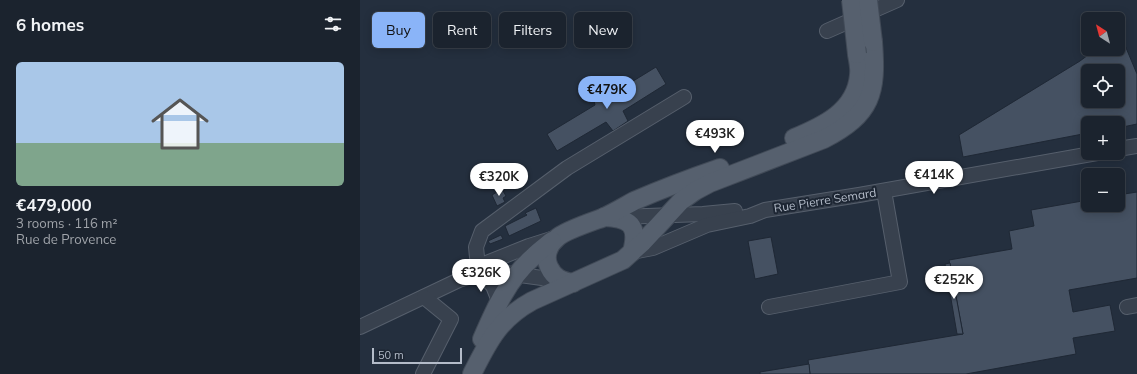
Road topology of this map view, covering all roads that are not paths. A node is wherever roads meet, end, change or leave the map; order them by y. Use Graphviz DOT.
graph roads {
  1 [pos="851,0"];
  2 [pos="868,0"];
  3 [pos="897,0"];
  4 [pos="827,31"];
  5 [pos="684,97"];
  6 [pos="1137,146"];
  7 [pos="1125,148"];
  8 [pos="1081,156"];
  9 [pos="695,191"];
  10 [pos="884,191"];
  11 [pos="766,210"];
  12 [pos="703,214"];
  13 [pos="666,216"];
  14 [pos="611,217"];
  15 [pos="558,237"];
  16 [pos="632,252"];
  17 [pos="480,270"];
  18 [pos="516,275"];
  19 [pos="569,282"];
  20 [pos="424,297"];
  21 [pos="499,301"];
  22 [pos="769,307"];
  23 [pos="360,327"];
  24 [pos="423,374"];
  25 [pos="464,374"];
  26 [pos="472,374"];
  1 -- 14 [label="main road, bridge"];
  2 -- 9 [label="main road, bridge"];
  3 -- 4 [label="street"];
  5 -- 17 [label="street"];
  6 -- 7 [label="street"];
  8 -- 10 [label="street, Rue Pierre Semard"];
  9 -- 12 [label="street"];
  9 -- 13 [label="main road"];
  10 -- 11 [label="street, Rue Pierre Semard"];
  10 -- 22 [label="street"];
  11 -- 12 [label="street, Rue Pierre Semard"];
  11 -- 16 [label="street, Rue Pierre Semard"];
  12 -- 13 [label="street, Rue Pierre Semard"];
  13 -- 14 [label="street, Rue Pierre Semard"];
  13 -- 16 [label="main road"];
  14 -- 15 [label="main road"];
  14 -- 16 [label="main road"];
  15 -- 17 [label="street"];
  15 -- 18 [label="main road"];
  15 -- 19 [label="main road"];
  16 -- 19 [label="main road"];
  17 -- 18 [label="street"];
  17 -- 20 [label="street"];
  17 -- 21 [label="street"];
  18 -- 19 [label="street"];
  18 -- 21 [label="main road"];
  19 -- 26 [label="main road"];
  20 -- 23 [label="street"];
  20 -- 24 [label="street"];
  21 -- 25 [label="main road"];
}
